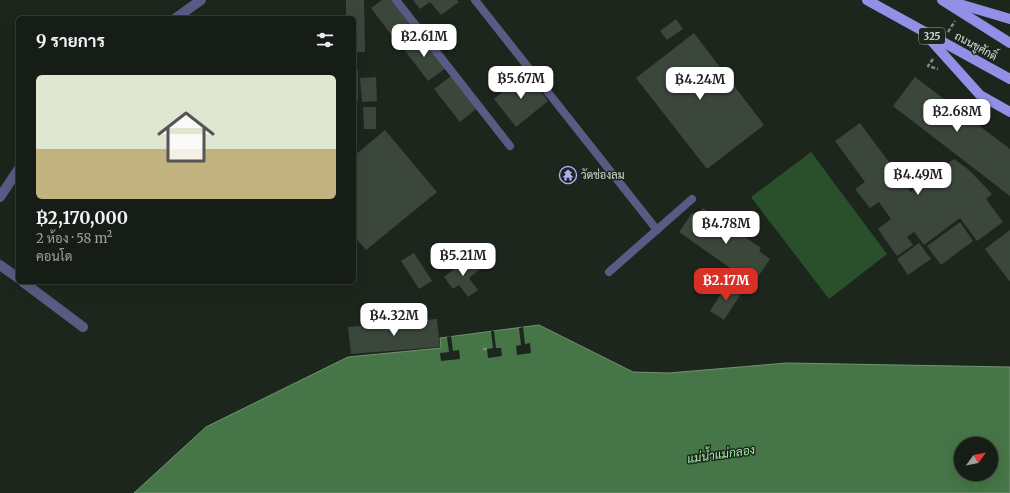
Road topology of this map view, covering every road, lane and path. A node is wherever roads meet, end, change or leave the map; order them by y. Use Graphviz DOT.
graph roads {
  1 [pos="201,0"];
  2 [pos="396,0"];
  3 [pos="474,0"];
  4 [pos="867,0"];
  5 [pos="942,0"];
  6 [pos="948,0"];
  7 [pos="179,16"];
  8 [pos="1010,18"];
  9 [pos="922,30"];
  10 [pos="1010,43"];
  11 [pos="1010,79"];
  12 [pos="1010,112"];
  13 [pos="510,146"];
  14 [pos="16,173"];
  15 [pos="0,197"];
  16 [pos="692,199"];
  17 [pos="656,230"];
  18 [pos="0,265"];
  19 [pos="609,272"];
  20 [pos="16,277"];
  21 [pos="26,284"];
  22 [pos="83,327"];
  23 [pos="487,349"];
  24 [pos="483,350"];
  1 -- 7 [label="street"];
  2 -- 13 [label="lane"];
  3 -- 17 [label="lane"];
  4 -- 9 [label="main road, ถนนชูศักดิ์ / 325"];
  5 -- 10 [label="main road, ถนนชูศักดิ์"];
  6 -- 8 [label="main road"];
  9 -- 11 [label="main road, ถนนชูศักดิ์ / 325"];
  9 -- 12 [label="main road"];
  14 -- 15 [label="street"];
  16 -- 17 [label="lane"];
  17 -- 19 [label="lane"];
  18 -- 20 [label="street"];
  21 -- 22 [label="street"];
  23 -- 24 [label="path"];
}
